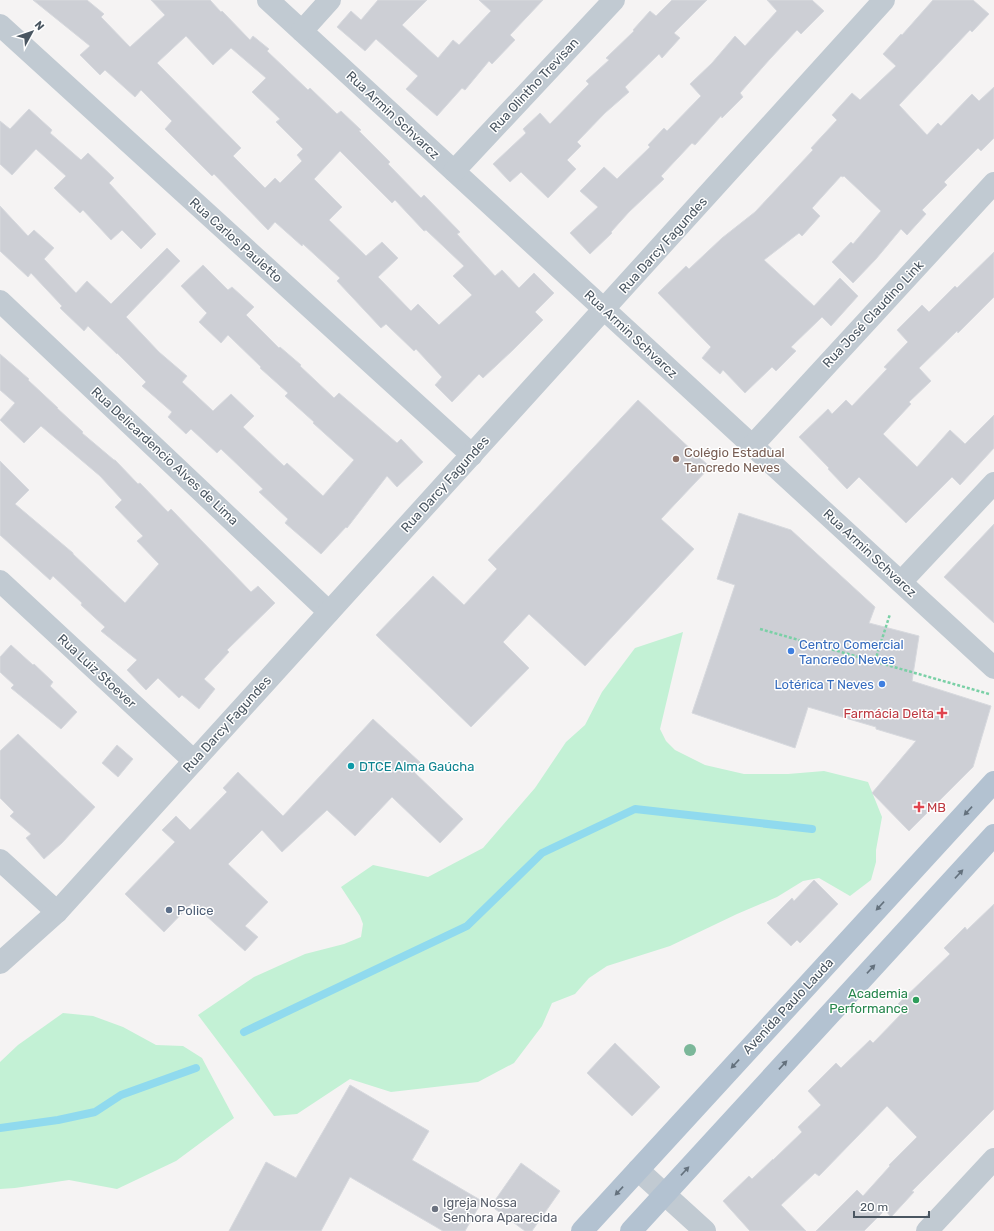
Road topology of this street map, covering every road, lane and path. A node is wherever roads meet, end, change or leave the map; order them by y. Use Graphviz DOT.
graph roads {
  1 [pos="268,0"];
  2 [pos="330,0"];
  3 [pos="614,0"];
  4 [pos="884,0"];
  5 [pos="0,24"];
  6 [pos="302,31"];
  7 [pos="454,170"];
  8 [pos="994,182"];
  9 [pos="0,301"];
  10 [pos="604,309"];
  11 [pos="753,446"];
  12 [pos="472,455"];
  13 [pos="994,483"];
  14 [pos="0,581"];
  15 [pos="901,582"];
  16 [pos="329,612"];
  17 [pos="890,614"];
  18 [pos="760,629"];
  19 [pos="876,661"];
  20 [pos="994,668"];
  21 [pos="989,694"];
  22 [pos="194,761"];
  23 [pos="994,782"];
  24 [pos="994,835"];
  25 [pos="0,860"];
  26 [pos="57,912"];
  27 [pos="0,963"];
  28 [pos="994,1159"];
  29 [pos="638,1170"];
  30 [pos="664,1194"];
  31 [pos="582,1231"];
  32 [pos="631,1231"];
  33 [pos="705,1231"];
  34 [pos="928,1231"];
  1 -- 6 [label="street, Rua Armin Schvarcz"];
  2 -- 6 [label="street"];
  3 -- 7 [label="street, Rua Olintho Trevisan"];
  4 -- 10 [label="street, Rua Darcy Fagundes"];
  5 -- 12 [label="street, Rua Carlos Pauletto"];
  6 -- 7 [label="street, Rua Armin Schvarcz"];
  7 -- 10 [label="street, Rua Armin Schvarcz"];
  8 -- 11 [label="street, Rua José Claudino Link"];
  9 -- 16 [label="street, Rua Delicardencio Alves de Lima"];
  10 -- 11 [label="street, Rua Armin Schvarcz"];
  10 -- 12 [label="street, Rua Darcy Fagundes"];
  11 -- 15 [label="street, Rua Armin Schvarcz"];
  12 -- 16 [label="street, Rua Darcy Fagundes"];
  13 -- 15 [label="street"];
  14 -- 22 [label="street, Rua Luiz Stoever"];
  15 -- 20 [label="street, Rua Armin Schvarcz"];
  16 -- 22 [label="street, Rua Darcy Fagundes"];
  17 -- 19 [label="path"];
  18 -- 19 [label="path"];
  19 -- 21 [label="path"];
  22 -- 26 [label="street, Rua Darcy Fagundes"];
  23 -- 29 [label="main road, Avenida Paulo Lauda, one-way"];
  30 -- 24 [label="main road, one-way"];
  25 -- 26 [label="street"];
  26 -- 27 [label="street, Rua Darcy Fagundes"];
  28 -- 34 [label="street"];
  29 -- 30 [label="street"];
  29 -- 31 [label="main road, Avenida Paulo Lauda, one-way"];
  30 -- 32 [label="main road"];
  30 -- 33 [label="street"];
}
